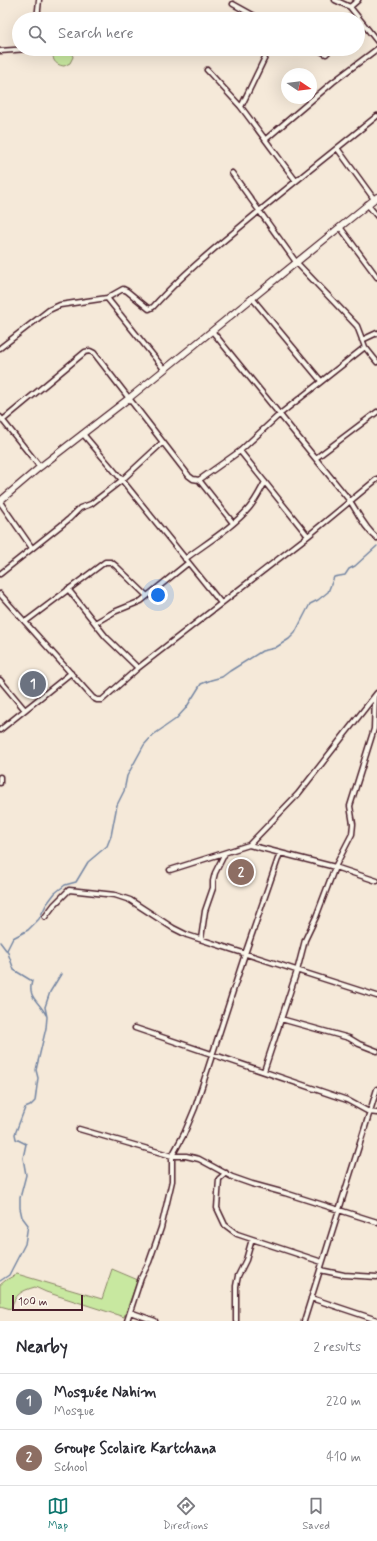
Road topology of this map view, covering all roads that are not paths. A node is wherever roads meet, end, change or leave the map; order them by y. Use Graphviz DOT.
graph roads {
  1 [pos="39,0"];
  2 [pos="335,0"];
  3 [pos="358,0"];
  4 [pos="233,4"];
  5 [pos="350,7"];
  6 [pos="38,12"];
  7 [pos="247,12"];
  8 [pos="353,12"];
  9 [pos="365,28"];
  10 [pos="377,41"];
  11 [pos="377,49"];
  12 [pos="12,50"];
  13 [pos="0,51"];
  14 [pos="266,56"];
  15 [pos="207,70"];
  16 [pos="241,107"];
  17 [pos="377,116"];
  18 [pos="266,138"];
  19 [pos="337,148"];
  20 [pos="232,173"];
  21 [pos="296,181"];
  22 [pos="376,198"];
  23 [pos="367,204"];
  24 [pos="258,211"];
  25 [pos="377,216"];
  26 [pos="340,227"];
  27 [pos="296,262"];
  28 [pos="377,277"];
  29 [pos="107,298"];
  30 [pos="252,298"];
  31 [pos="212,331"];
  32 [pos="377,333"];
  33 [pos="362,340"];
  34 [pos="365,347"];
  35 [pos="0,348"];
  36 [pos="377,362"];
  37 [pos="164,369"];
  38 [pos="321,381"];
  39 [pos="128,399"];
  40 [pos="377,412"];
  41 [pos="280,414"];
  42 [pos="1,418"];
  43 [pos="83,434"];
  44 [pos="163,442"];
  45 [pos="240,451"];
  46 [pos="316,458"];
  47 [pos="40,467"];
  48 [pos="377,479"];
  49 [pos="122,480"];
  50 [pos="199,480"];
  51 [pos="265,482"];
  52 [pos="350,501"];
  53 [pos="0,502"];
  54 [pos="233,523"];
  55 [pos="308,536"];
  56 [pos="377,538"];
  57 [pos="32,548"];
  58 [pos="185,559"];
  59 [pos="188,563"];
  60 [pos="0,574"];
  61 [pos="68,589"];
  62 [pos="0,594"];
  63 [pos="147,596"];
  64 [pos="221,603"];
  65 [pos="25,622"];
  66 [pos="95,623"];
  67 [pos="138,668"];
  68 [pos="71,673"];
  69 [pos="0,680"];
  70 [pos="376,694"];
  71 [pos="25,710"];
  72 [pos="0,730"];
  73 [pos="0,777"];
  74 [pos="0,783"];
  75 [pos="249,845"];
  76 [pos="225,853"];
  77 [pos="280,853"];
  78 [pos="335,867"];
  79 [pos="170,870"];
  80 [pos="377,881"];
  81 [pos="45,917"];
  82 [pos="201,939"];
  83 [pos="245,954"];
  84 [pos="297,971"];
  85 [pos="377,996"];
  86 [pos="281,1019"];
  87 [pos="135,1028"];
  88 [pos="377,1050"];
  89 [pos="213,1054"];
  90 [pos="264,1071"];
  91 [pos="377,1090"];
  92 [pos="370,1112"];
  93 [pos="377,1113"];
  94 [pos="79,1129"];
  95 [pos="172,1156"];
  96 [pos="226,1173"];
  97 [pos="338,1210"];
  98 [pos="377,1222"];
  99 [pos="252,1239"];
  100 [pos="322,1262"];
  101 [pos="320,1270"];
  102 [pos="377,1277"];
  103 [pos="311,1298"];
  104 [pos="130,1312"];
  105 [pos="377,1320"];
  106 [pos="127,1321"];
  107 [pos="155,1321"];
  108 [pos="236,1321"];
  109 [pos="304,1321"];
  1 -- 6 [label="street"];
  2 -- 5 [label="street"];
  3 -- 5 [label="street"];
  4 -- 7 [label="street"];
  5 -- 8 [label="street"];
  9 -- 10 [label="street"];
  11 -- 18 [label="street"];
  12 -- 13 [label="street"];
  14 -- 16 [label="street"];
  15 -- 16 [label="street"];
  16 -- 18 [label="street"];
  17 -- 19 [label="street"];
  18 -- 21 [label="street"];
  19 -- 21 [label="street"];
  19 -- 22 [label="street"];
  20 -- 24 [label="street"];
  21 -- 24 [label="street"];
  22 -- 23 [label="street"];
  23 -- 25 [label="street"];
  23 -- 26 [label="street"];
  24 -- 27 [label="street"];
  24 -- 29 [label="street"];
  26 -- 27 [label="street"];
  26 -- 28 [label="street"];
  27 -- 30 [label="street"];
  27 -- 33 [label="street"];
  29 -- 35 [label="street"];
  29 -- 37 [label="street"];
  30 -- 31 [label="street"];
  30 -- 38 [label="street"];
  31 -- 37 [label="street"];
  31 -- 41 [label="street"];
  32 -- 33 [label="street"];
  33 -- 34 [label="street"];
  34 -- 36 [label="street"];
  34 -- 38 [label="street"];
  37 -- 39 [label="street"];
  38 -- 41 [label="street"];
  39 -- 42 [label="street"];
  39 -- 43 [label="street"];
  39 -- 44 [label="street"];
  40 -- 46 [label="street"];
  41 -- 45 [label="street"];
  41 -- 46 [label="street"];
  42 -- 47 [label="street"];
  43 -- 47 [label="street"];
  43 -- 49 [label="street"];
  44 -- 49 [label="street"];
  44 -- 50 [label="street"];
  45 -- 50 [label="street"];
  45 -- 51 [label="street"];
  46 -- 52 [label="street"];
  47 -- 53 [label="street"];
  48 -- 52 [label="street"];
  49 -- 57 [label="street"];
  49 -- 58 [label="street"];
  50 -- 54 [label="street"];
  51 -- 54 [label="street"];
  51 -- 55 [label="street"];
  52 -- 55 [label="street"];
  52 -- 56 [label="street"];
  53 -- 57 [label="street"];
  54 -- 58 [label="street"];
  55 -- 64 [label="street"];
  57 -- 60 [label="street"];
  58 -- 59 [label="street"];
  59 -- 63 [label="street"];
  59 -- 64 [label="street"];
  61 -- 63 [label="street"];
  61 -- 65 [label="street"];
  61 -- 66 [label="street"];
  62 -- 65 [label="street"];
  63 -- 66 [label="street"];
  64 -- 67 [label="street"];
  65 -- 68 [label="street"];
  66 -- 67 [label="street"];
  67 -- 68 [label="street"];
  68 -- 71 [label="street"];
  69 -- 71 [label="street"];
  70 -- 75 [label="street"];
  70 -- 78 [label="street"];
  71 -- 72 [label="street"];
  73 -- 74 [label="street"];
  75 -- 76 [label="street"];
  75 -- 77 [label="street"];
  76 -- 79 [label="street"];
  76 -- 82 [label="street"];
  77 -- 78 [label="street"];
  77 -- 83 [label="street"];
  78 -- 80 [label="street"];
  78 -- 84 [label="street"];
  81 -- 82 [label="street"];
  82 -- 83 [label="street"];
  83 -- 84 [label="street"];
  83 -- 89 [label="street"];
  84 -- 85 [label="street"];
  84 -- 86 [label="street"];
  86 -- 88 [label="street"];
  86 -- 90 [label="street"];
  87 -- 89 [label="street"];
  89 -- 90 [label="street"];
  89 -- 95 [label="street"];
  90 -- 92 [label="street"];
  91 -- 92 [label="street"];
  92 -- 93 [label="street"];
  92 -- 97 [label="street"];
  94 -- 95 [label="street"];
  95 -- 96 [label="street"];
  95 -- 104 [label="street"];
  96 -- 97 [label="street"];
  96 -- 99 [label="street"];
  97 -- 98 [label="street"];
  97 -- 100 [label="street"];
  99 -- 100 [label="street"];
  99 -- 108 [label="street"];
  100 -- 101 [label="street"];
  101 -- 102 [label="street"];
  101 -- 103 [label="street"];
  103 -- 105 [label="street"];
  103 -- 109 [label="street"];
  104 -- 106 [label="street"];
  104 -- 107 [label="street"];
}
